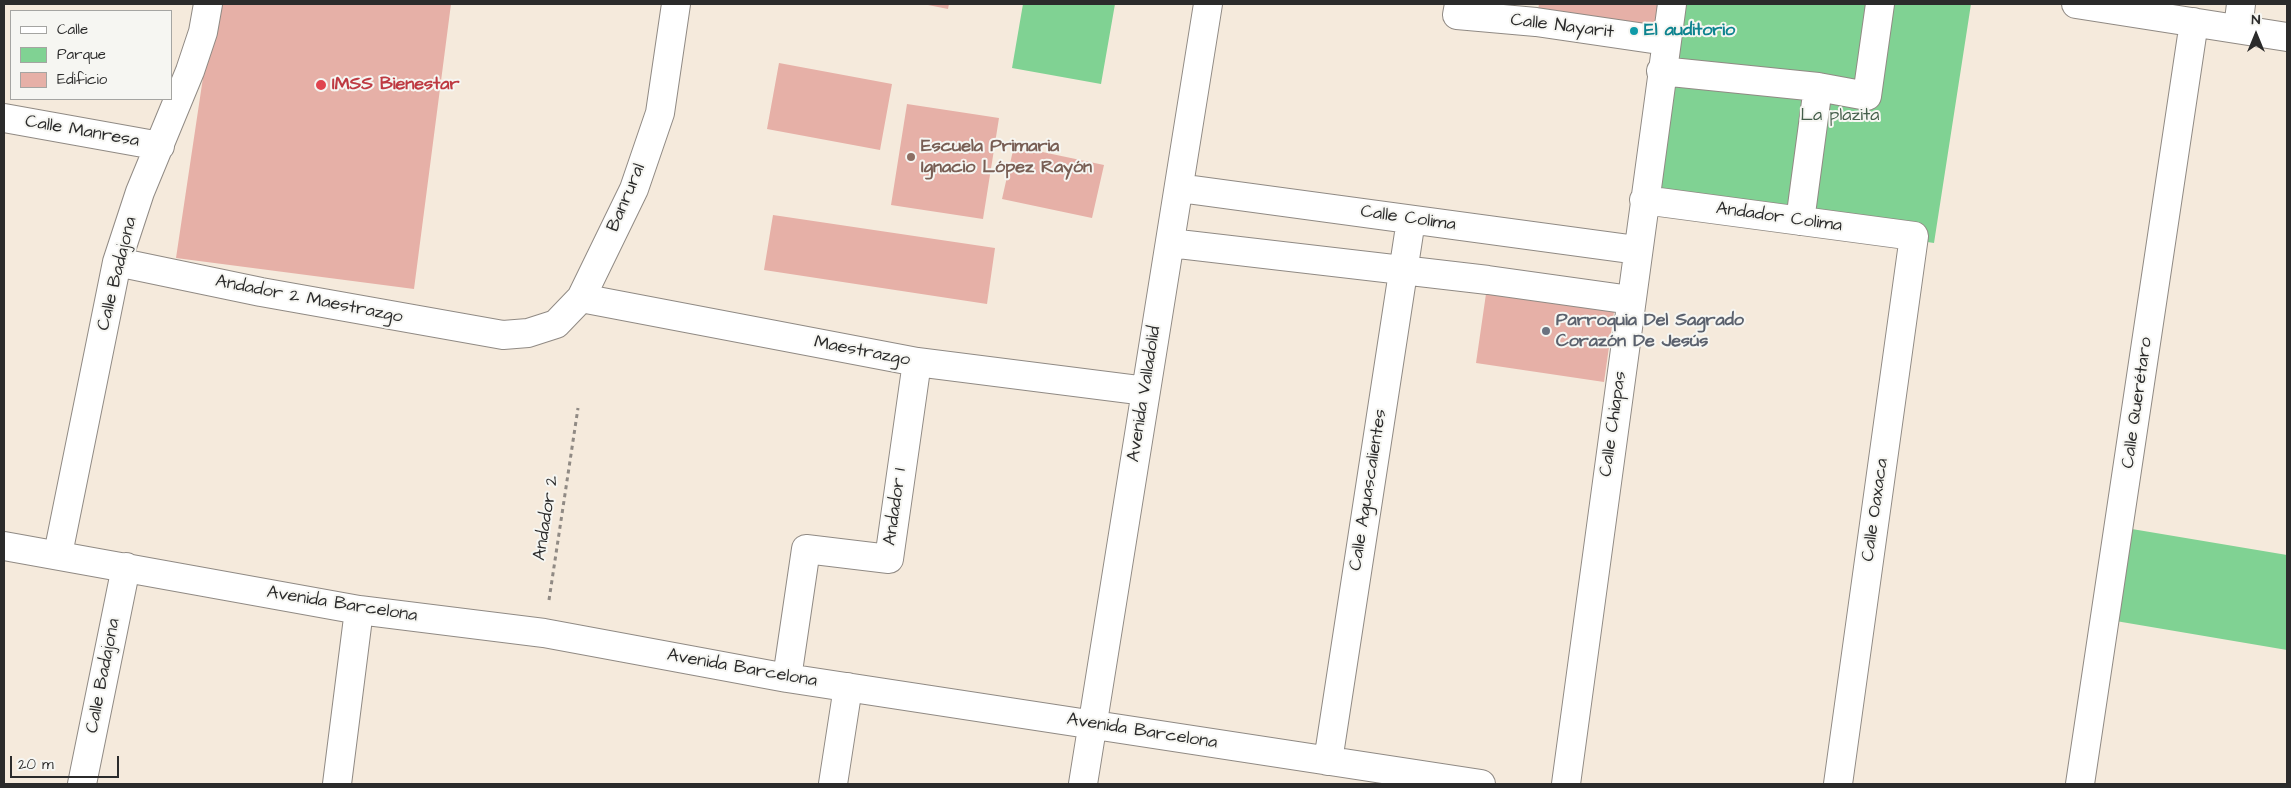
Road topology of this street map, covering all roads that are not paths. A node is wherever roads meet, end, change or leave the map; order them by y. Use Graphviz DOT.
graph roads {
  1 [pos="208,4"];
  2 [pos="676,4"];
  3 [pos="1208,4"];
  4 [pos="1672,4"];
  5 [pos="1880,4"];
  6 [pos="2076,4"];
  7 [pos="1458,10"];
  8 [pos="2239,17"];
  9 [pos="2194,22"];
  10 [pos="2287,37"];
  11 [pos="1666,41"];
  12 [pos="1661,71"];
  13 [pos="1818,87"];
  14 [pos="4,118"];
  15 [pos="160,146"];
  16 [pos="1179,188"];
  17 [pos="1644,200"];
  18 [pos="1411,220"];
  19 [pos="1800,221"];
  20 [pos="1914,236"];
  21 [pos="1170,243"];
  22 [pos="1637,250"];
  23 [pos="117,262"];
  24 [pos="1403,271"];
  25 [pos="581,298"];
  26 [pos="1630,300"];
  27 [pos="503,335"];
  28 [pos="917,362"];
  29 [pos="1146,390"];
  30 [pos="4,546"];
  31 [pos="58,554"];
  32 [pos="126,567"];
  33 [pos="359,610"];
  34 [pos="787,678"];
  35 [pos="848,687"];
  36 [pos="1092,725"];
  37 [pos="1328,761"];
  38 [pos="1354,775"];
  39 [pos="82,784"];
  40 [pos="337,784"];
  41 [pos="833,784"];
  42 [pos="1083,784"];
  43 [pos="1482,784"];
  44 [pos="1566,784"];
  45 [pos="1838,784"];
  46 [pos="2080,784"];
  1 -- 15 [label="street, Calle Badajona"];
  2 -- 25 [label="street, Banrural"];
  3 -- 16 [label="street, Avenida Valladolid"];
  4 -- 11 [label="street, Calle Chiapas"];
  5 -- 13 [label="street"];
  6 -- 9 [label="street"];
  7 -- 11 [label="street, Calle Nayarit"];
  8 -- 9 [label="street"];
  8 -- 10 [label="street"];
  9 -- 46 [label="street, Calle Querétaro"];
  11 -- 12 [label="street, Calle Chiapas"];
  12 -- 13 [label="street"];
  12 -- 17 [label="street, Calle Chiapas"];
  13 -- 19 [label="street"];
  14 -- 15 [label="street, Calle Manresa"];
  15 -- 23 [label="street, Calle Badajona"];
  16 -- 18 [label="street, Calle Colima"];
  16 -- 21 [label="street, Avenida Valladolid"];
  17 -- 19 [label="street, Andador Colima"];
  17 -- 22 [label="street, Calle Chiapas"];
  18 -- 22 [label="street, Calle Colima"];
  18 -- 24 [label="street, Calle Aguascalientes"];
  19 -- 20 [label="street, Andador Colima"];
  20 -- 45 [label="street, Calle Oaxaca"];
  21 -- 24 [label="street"];
  21 -- 29 [label="street, Avenida Valladolid"];
  22 -- 26 [label="street, Calle Chiapas"];
  23 -- 27 [label="street, Andador 2 Maestrazgo"];
  23 -- 31 [label="street, Calle Badajona"];
  24 -- 26 [label="street"];
  24 -- 37 [label="street, Calle Aguascalientes"];
  25 -- 27 [label="street, Banrural"];
  25 -- 28 [label="street, Maestrazgo"];
  26 -- 44 [label="street, Calle Chiapas"];
  28 -- 29 [label="street, Maestrazgo"];
  28 -- 34 [label="street, Andador 1"];
  29 -- 36 [label="street, Avenida Valladolid"];
  30 -- 31 [label="street, Avenida Barcelona"];
  31 -- 32 [label="street, Avenida Barcelona"];
  32 -- 33 [label="street, Avenida Barcelona"];
  32 -- 39 [label="street, Calle Badajona"];
  33 -- 34 [label="street, Avenida Barcelona"];
  33 -- 40 [label="street"];
  34 -- 35 [label="street, Avenida Barcelona"];
  35 -- 36 [label="street, Avenida Barcelona"];
  35 -- 41 [label="street"];
  36 -- 37 [label="street, Avenida Barcelona"];
  36 -- 42 [label="street, Avenida Valladolid"];
  37 -- 38 [label="street, Avenida Barcelona"];
  38 -- 43 [label="street, Avenida Barcelona"];
}
